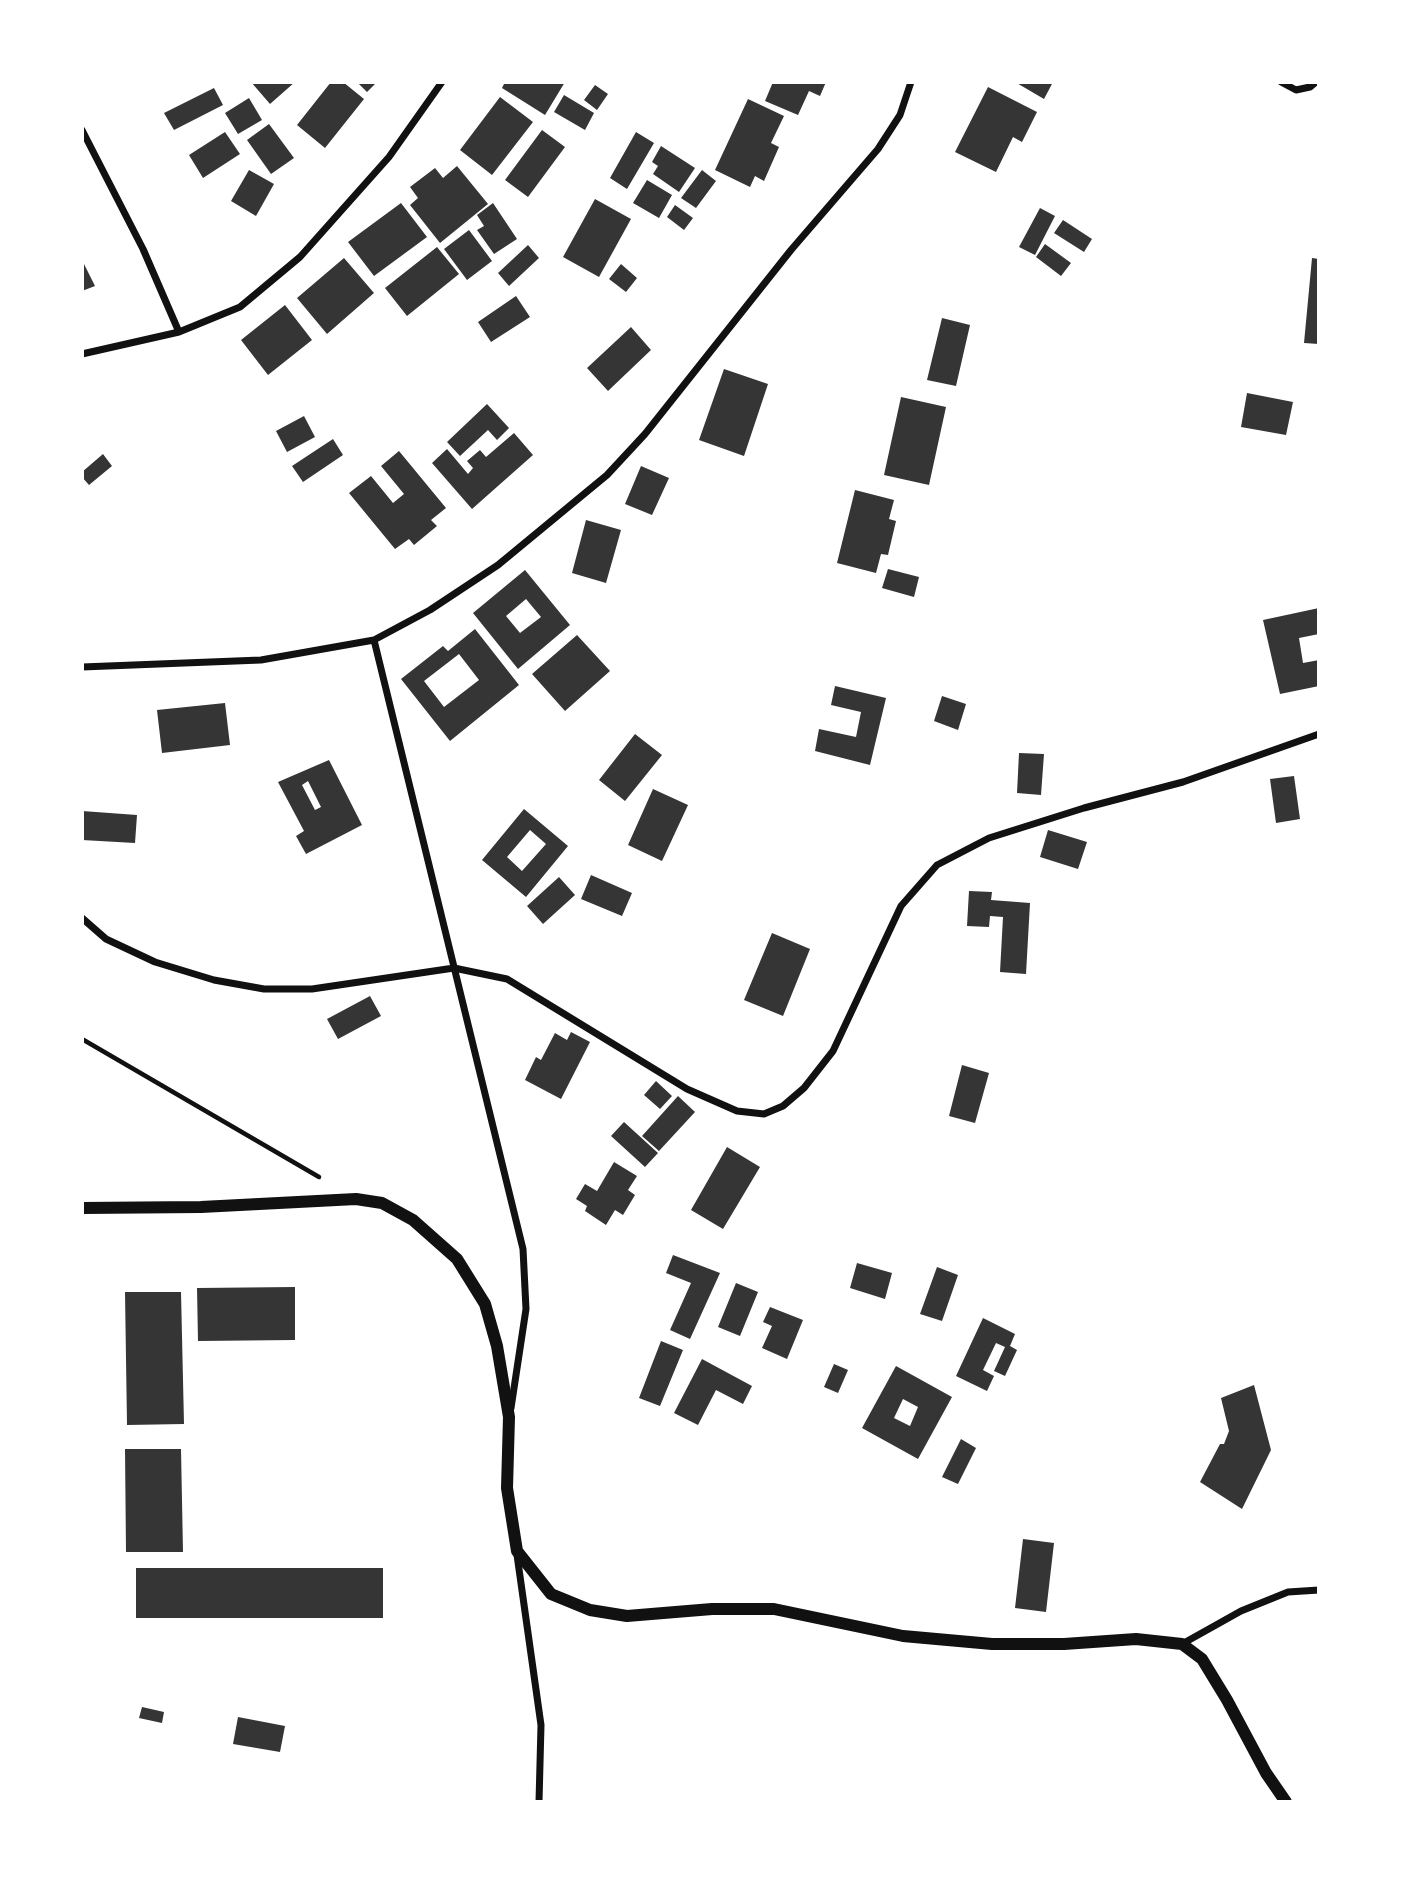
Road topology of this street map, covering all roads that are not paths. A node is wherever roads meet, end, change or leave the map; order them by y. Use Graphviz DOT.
graph roads {
  1 [pos="442,82"];
  2 [pos="911,82"];
  3 [pos="1281,82"];
  4 [pos="1316,82"];
  5 [pos="82,130"];
  6 [pos="179,332"];
  7 [pos="82,354"];
  8 [pos="374,640"];
  9 [pos="82,667"];
  10 [pos="1319,734"];
  11 [pos="82,918"];
  12 [pos="454,968"];
  13 [pos="82,1208"];
  14 [pos="509,1417"];
  15 [pos="517,1551"];
  16 [pos="1319,1590"];
  17 [pos="1182,1644"];
  18 [pos="539,1802"];
  19 [pos="1286,1802"];
  1 -- 6 [label="street"];
  2 -- 8 [label="street"];
  3 -- 4 [label="street"];
  5 -- 6 [label="street"];
  6 -- 7 [label="street"];
  8 -- 9 [label="street"];
  8 -- 12 [label="street"];
  10 -- 12 [label="street"];
  11 -- 12 [label="street"];
  12 -- 14 [label="street"];
  13 -- 14 [label="street"];
  14 -- 15 [label="street"];
  15 -- 17 [label="street"];
  15 -- 18 [label="street"];
  16 -- 17 [label="street"];
  17 -- 19 [label="street"];
}
